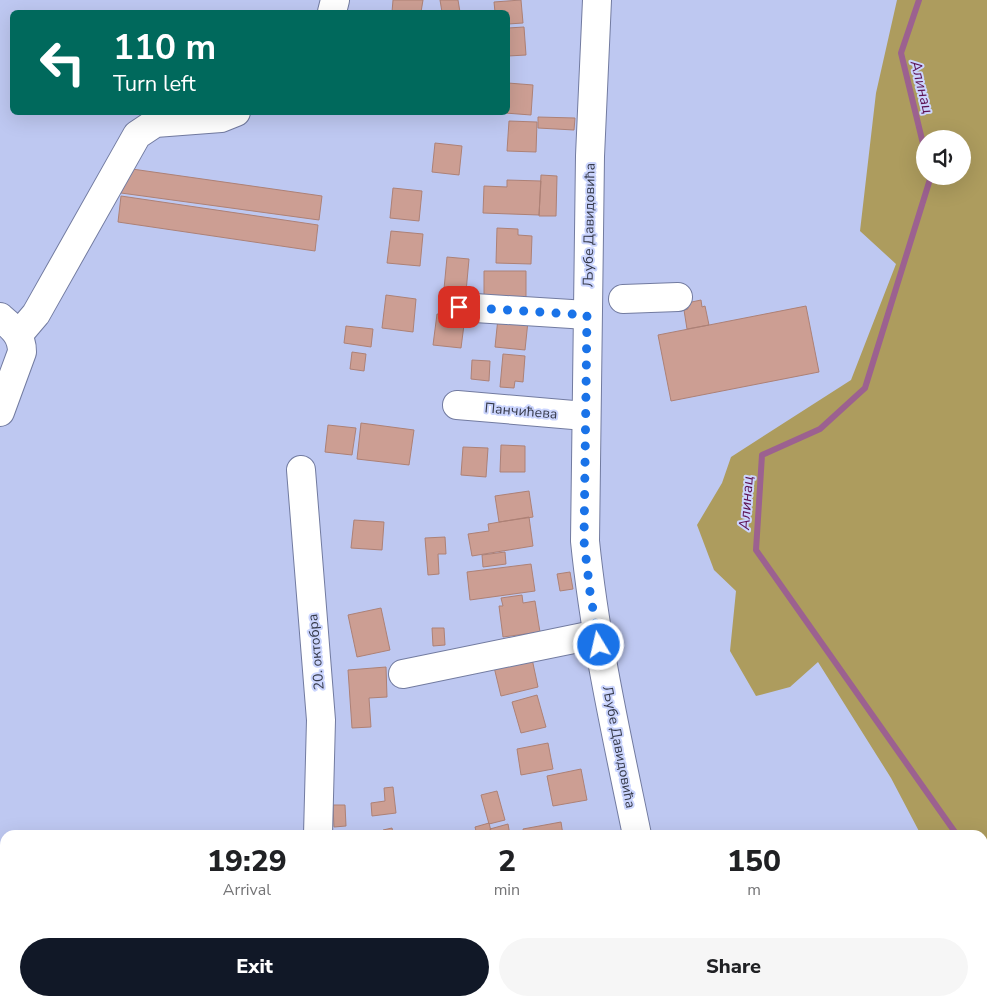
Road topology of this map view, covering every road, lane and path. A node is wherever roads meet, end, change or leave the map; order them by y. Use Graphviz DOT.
graph roads {
  1 [pos="597,0"];
  2 [pos="229,115"];
  3 [pos="678,296"];
  4 [pos="623,298"];
  5 [pos="459,307"];
  6 [pos="587,315"];
  7 [pos="9,326"];
  8 [pos="458,406"];
  9 [pos="0,412"];
  10 [pos="585,416"];
  11 [pos="301,470"];
  12 [pos="598,634"];
  13 [pos="403,674"];
  14 [pos="318,830"];
  15 [pos="636,830"];
  1 -- 6 [label="main road, Љубе Давидовића"];
  2 -- 7 [label="main road"];
  3 -- 4 [label="main road"];
  5 -- 6 [label="main road"];
  6 -- 10 [label="main road, Љубе Давидовића"];
  7 -- 9 [label="main road"];
  8 -- 10 [label="main road, Панчићева"];
  10 -- 12 [label="main road, Љубе Давидовића"];
  11 -- 14 [label="main road, 20. октобра"];
  12 -- 13 [label="main road"];
  12 -- 15 [label="main road, Љубе Давидовића"];
}
